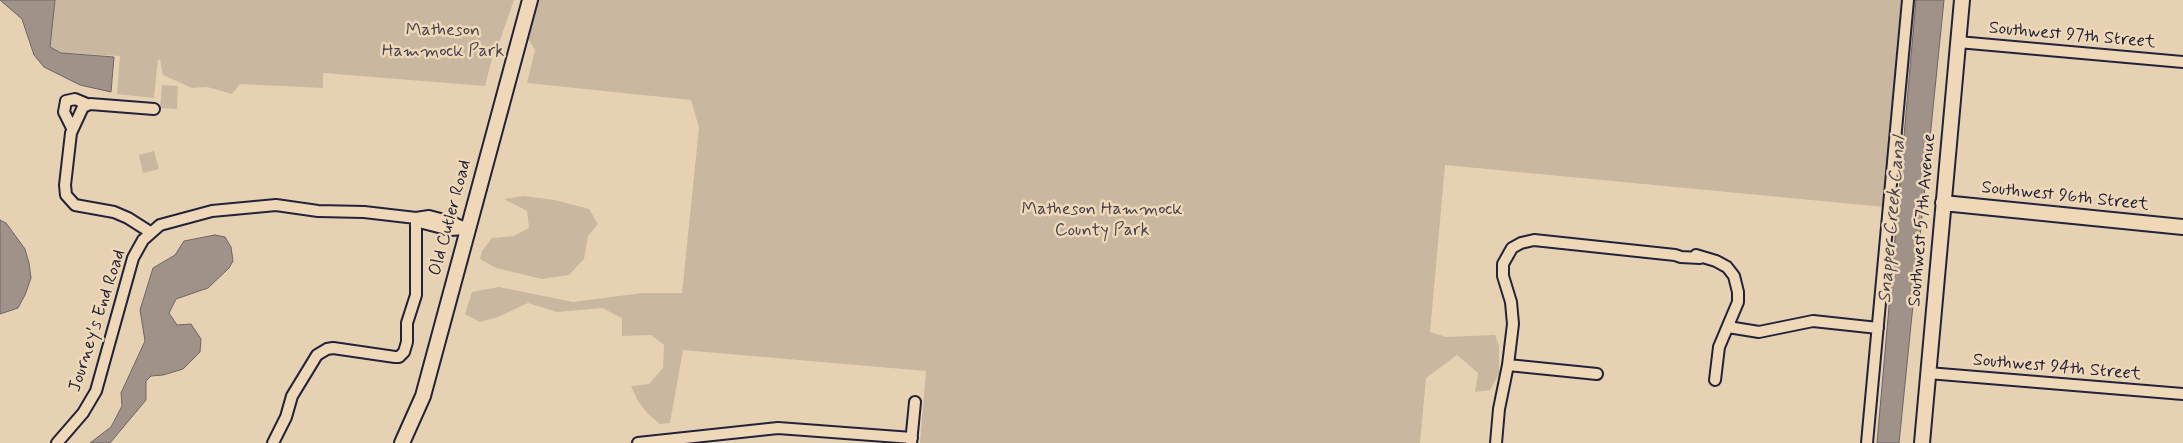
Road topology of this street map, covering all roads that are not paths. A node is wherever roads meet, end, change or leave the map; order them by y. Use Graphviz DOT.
graph roads {
  1 [pos="530,0"];
  2 [pos="1908,0"];
  3 [pos="1962,0"];
  4 [pos="1958,42"];
  5 [pos="2183,62"];
  6 [pos="87,104"];
  7 [pos="154,109"];
  8 [pos="72,128"];
  9 [pos="1943,203"];
  10 [pos="416,218"];
  11 [pos="2183,227"];
  12 [pos="466,229"];
  13 [pos="150,232"];
  14 [pos="1728,327"];
  15 [pos="1878,328"];
  16 [pos="1508,365"];
  17 [pos="1928,373"];
  18 [pos="1597,374"];
  19 [pos="1715,380"];
  20 [pos="2183,394"];
  21 [pos="916,402"];
  22 [pos="911,441"];
  23 [pos="57,443"];
  24 [pos="274,443"];
  25 [pos="402,443"];
  26 [pos="638,443"];
  27 [pos="1496,443"];
  28 [pos="1867,443"];
  29 [pos="1922,443"];
  1 -- 12 [label="main road, Old Cutler Road"];
  2 -- 15 [label="street"];
  3 -- 4 [label="main road, Southwest 57th Avenue"];
  4 -- 5 [label="street, Southwest 97th Street"];
  4 -- 9 [label="main road, Southwest 57th Avenue"];
  6 -- 7 [label="street"];
  6 -- 8 [label="street"];
  6 -- 8 [label="street"];
  8 -- 13 [label="street"];
  9 -- 11 [label="main road, Southwest 96th Street"];
  9 -- 17 [label="main road, Southwest 57th Avenue"];
  10 -- 12 [label="street, Journey's End Road"];
  10 -- 13 [label="street, Journey's End Road"];
  10 -- 24 [label="street"];
  12 -- 25 [label="main road, Old Cutler Road"];
  13 -- 23 [label="street, Journey's End Road"];
  14 -- 15 [label="street"];
  14 -- 16 [label="street"];
  14 -- 19 [label="street"];
  15 -- 28 [label="street"];
  16 -- 18 [label="street"];
  16 -- 27 [label="street"];
  17 -- 20 [label="street, Southwest 94th Street"];
  17 -- 29 [label="main road, Southwest 57th Avenue"];
  21 -- 22 [label="street"];
  22 -- 26 [label="street"];
}
